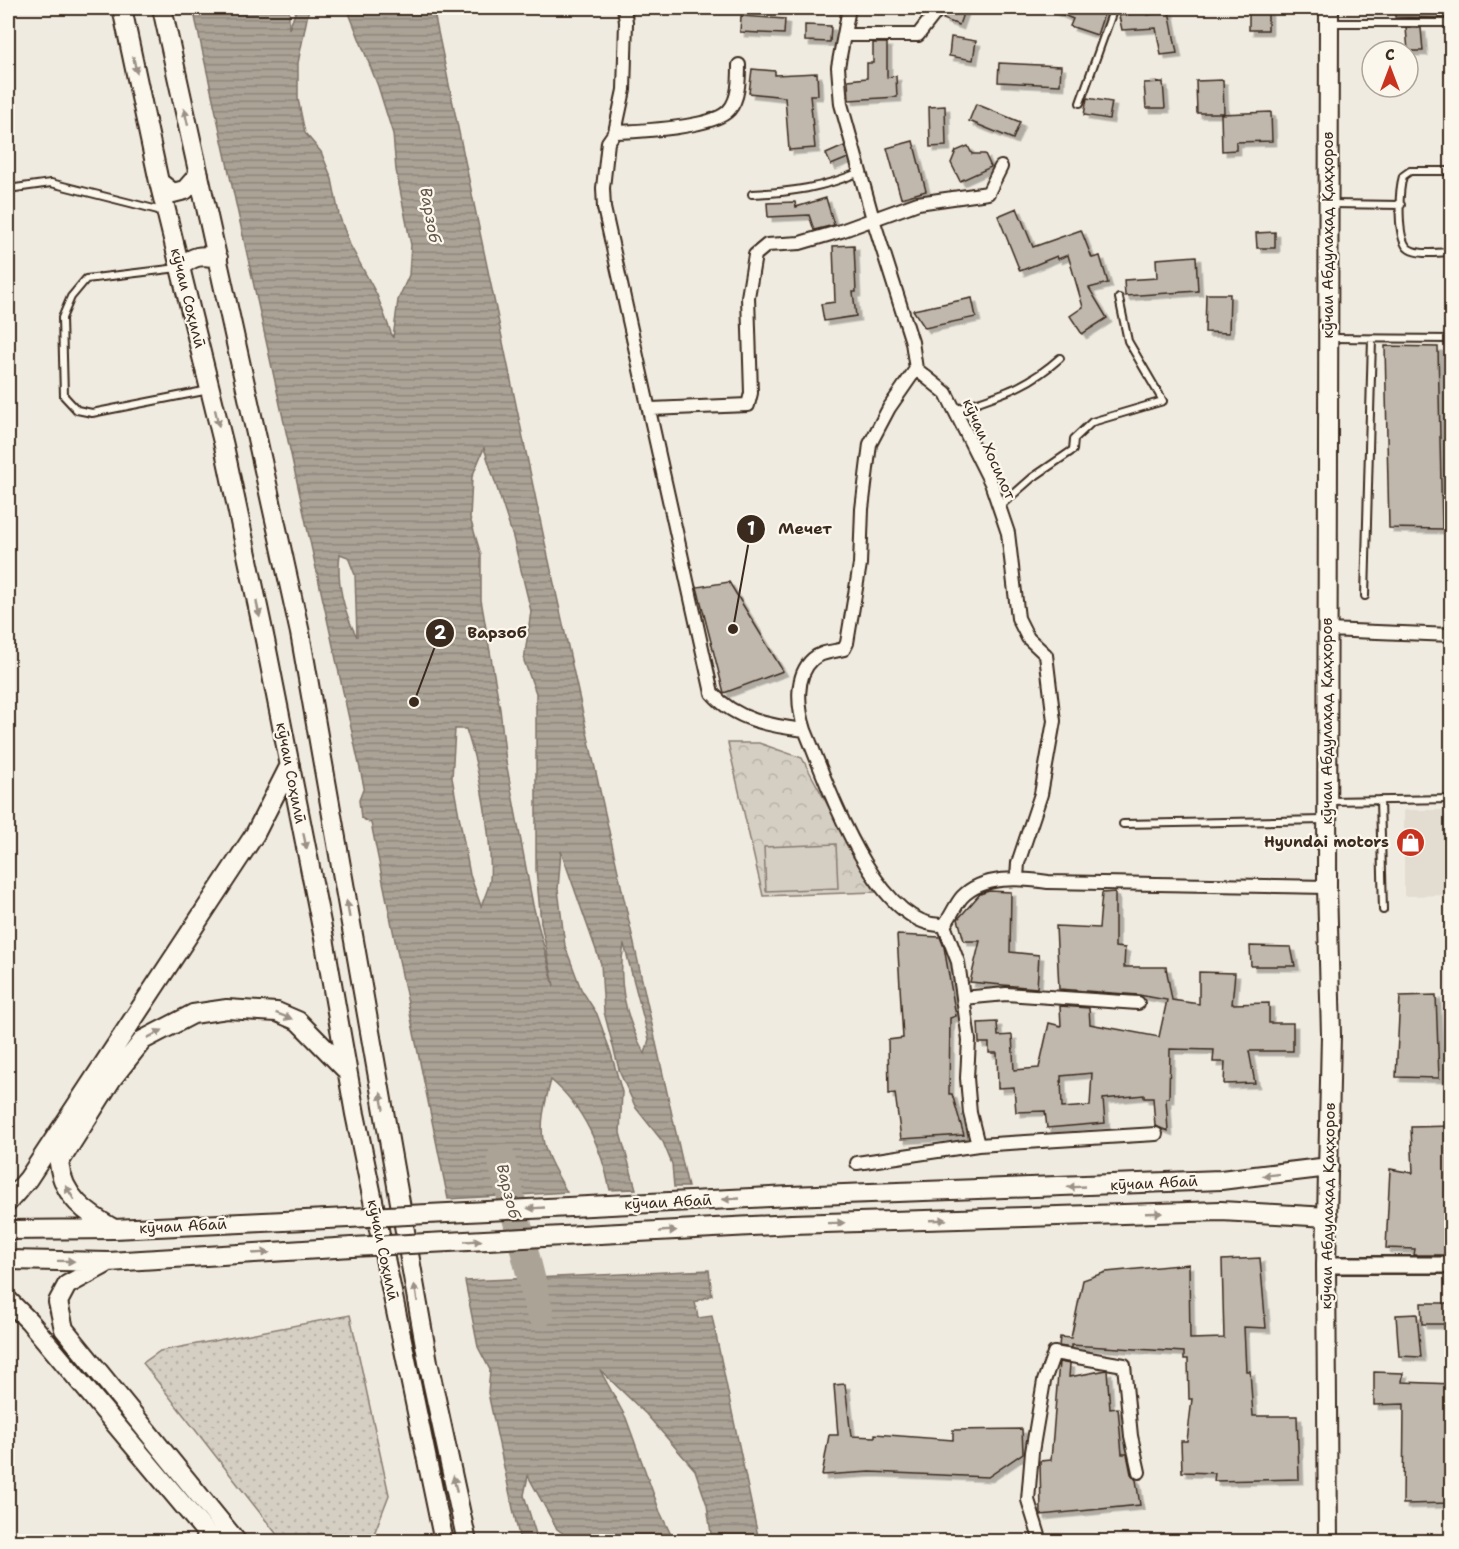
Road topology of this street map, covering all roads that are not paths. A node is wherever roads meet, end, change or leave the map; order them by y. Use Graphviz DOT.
graph roads {
  1 [pos="123,8"];
  2 [pos="162,8"];
  3 [pos="624,8"];
  4 [pos="849,8"];
  5 [pos="939,8"];
  6 [pos="1114,8"];
  7 [pos="1329,15"];
  8 [pos="1452,23"];
  9 [pos="844,35"];
  10 [pos="740,65"];
  11 [pos="1080,103"];
  12 [pos="615,132"];
  13 [pos="1001,167"];
  14 [pos="1452,171"];
  15 [pos="860,172"];
  16 [pos="199,174"];
  17 [pos="159,182"];
  18 [pos="8,189"];
  19 [pos="752,194"];
  20 [pos="1328,203"];
  21 [pos="1401,205"];
  22 [pos="167,213"];
  23 [pos="873,219"];
  24 [pos="1452,252"];
  25 [pos="218,258"];
  26 [pos="180,267"];
  27 [pos="1119,298"];
  28 [pos="1328,338"];
  29 [pos="1371,339"];
  30 [pos="1452,339"];
  31 [pos="1060,358"];
  32 [pos="916,369"];
  33 [pos="210,390"];
  34 [pos="651,409"];
  35 [pos="955,410"];
  36 [pos="999,508"];
  37 [pos="1365,596"];
  38 [pos="1327,630"];
  39 [pos="1452,635"];
  40 [pos="805,730"];
  41 [pos="290,765"];
  42 [pos="1380,800"];
  43 [pos="1452,800"];
  44 [pos="1327,801"];
  45 [pos="1327,820"];
  46 [pos="1123,824"];
  47 [pos="1017,878"];
  48 [pos="1327,887"];
  49 [pos="1383,910"];
  50 [pos="944,925"];
  51 [pos="963,998"];
  52 [pos="1138,1003"];
  53 [pos="347,1071"];
  54 [pos="1156,1134"];
  55 [pos="978,1145"];
  56 [pos="857,1163"];
  57 [pos="1329,1167"];
  58 [pos="11,1193"];
  59 [pos="1328,1217"];
  60 [pos="114,1229"];
  61 [pos="8,1230"];
  62 [pos="8,1260"];
  63 [pos="109,1262"];
  64 [pos="1326,1265"];
  65 [pos="1452,1265"];
  66 [pos="8,1300"];
  67 [pos="1139,1472"];
  68 [pos="441,1537"];
  69 [pos="214,1542"];
  70 [pos="237,1542"];
  71 [pos="467,1542"];
  72 [pos="1041,1542"];
  73 [pos="1328,1542"];
  1 -- 17 [label="main road, кӯчаи Соҳилӣ, one-way"];
  16 -- 2 [label="main road, one-way"];
  3 -- 12 [label="street"];
  4 -- 9 [label="street"];
  5 -- 9 [label="street"];
  6 -- 11 [label="lane"];
  7 -- 8 [label="lane"];
  7 -- 20 [label="main road, кӯчаи Абдулаҳад Қаҳҳоров"];
  9 -- 15 [label="street"];
  10 -- 12 [label="street"];
  12 -- 34 [label="street"];
  13 -- 23 [label="street"];
  14 -- 21 [label="lane"];
  15 -- 19 [label="lane"];
  15 -- 23 [label="street"];
  16 -- 17 [label="main road"];
  16 -- 25 [label="main road"];
  17 -- 22 [label="main road, кӯчаи Соҳилӣ"];
  18 -- 22 [label="lane"];
  20 -- 21 [label="lane"];
  20 -- 28 [label="main road, кӯчаи Абдулаҳад Қаҳҳоров"];
  21 -- 24 [label="lane"];
  22 -- 26 [label="main road, кӯчаи Соҳилӣ"];
  23 -- 32 [label="street"];
  23 -- 34 [label="street"];
  25 -- 26 [label="main road"];
  71 -- 25 [label="main road, one-way"];
  26 -- 33 [label="main road, кӯчаи Соҳилӣ"];
  26 -- 33 [label="lane"];
  27 -- 36 [label="lane"];
  28 -- 29 [label="lane"];
  28 -- 38 [label="main road, кӯчаи Абдулаҳад Қаҳҳоров"];
  29 -- 30 [label="lane"];
  29 -- 37 [label="lane"];
  31 -- 35 [label="lane"];
  32 -- 35 [label="street, кӯчаи Хосилот"];
  32 -- 40 [label="street"];
  33 -- 41 [label="main road, кӯчаи Соҳилӣ, one-way"];
  34 -- 40 [label="street"];
  35 -- 36 [label="street, кӯчаи Хосилот"];
  36 -- 47 [label="street, кӯчаи Хосилот"];
  38 -- 39 [label="street"];
  38 -- 44 [label="main road, кӯчаи Абдулаҳад Қаҳҳоров"];
  40 -- 50 [label="street"];
  41 -- 53 [label="main road, кӯчаи Соҳилӣ, one-way"];
  41 -- 58 [label="main road"];
  42 -- 43 [label="lane"];
  42 -- 44 [label="lane"];
  42 -- 49 [label="lane"];
  44 -- 45 [label="main road, кӯчаи Абдулаҳад Қаҳҳоров"];
  45 -- 46 [label="lane"];
  45 -- 48 [label="main road, кӯчаи Абдулаҳад Қаҳҳоров"];
  47 -- 48 [label="street"];
  47 -- 50 [label="street"];
  48 -- 57 [label="main road, кӯчаи Абдулаҳад Қаҳҳоров"];
  50 -- 51 [label="street"];
  51 -- 52 [label="street"];
  51 -- 55 [label="street"];
  60 -- 53 [label="main road, one-way"];
  53 -- 68 [label="main road, кӯчаи Соҳилӣ"];
  54 -- 55 [label="street"];
  55 -- 56 [label="street"];
  57 -- 59 [label="main road, кӯчаи Абдулаҳад Қаҳҳоров"];
  57 -- 60 [label="main road, кӯчаи Абаӣ, one-way, bridge"];
  63 -- 59 [label="main road, кӯчаи Абаӣ, one-way, bridge"];
  59 -- 64 [label="main road, кӯчаи Абдулаҳад Қаҳҳоров"];
  60 -- 61 [label="main road, кӯчаи Абаӣ"];
  62 -- 63 [label="main road, кӯчаи Абаӣ, one-way"];
  63 -- 70 [label="main road"];
  64 -- 65 [label="street"];
  64 -- 73 [label="main road, кӯчаи Абдулаҳад Қаҳҳоров"];
  66 -- 69 [label="main road"];
  67 -- 72 [label="street"];
}
